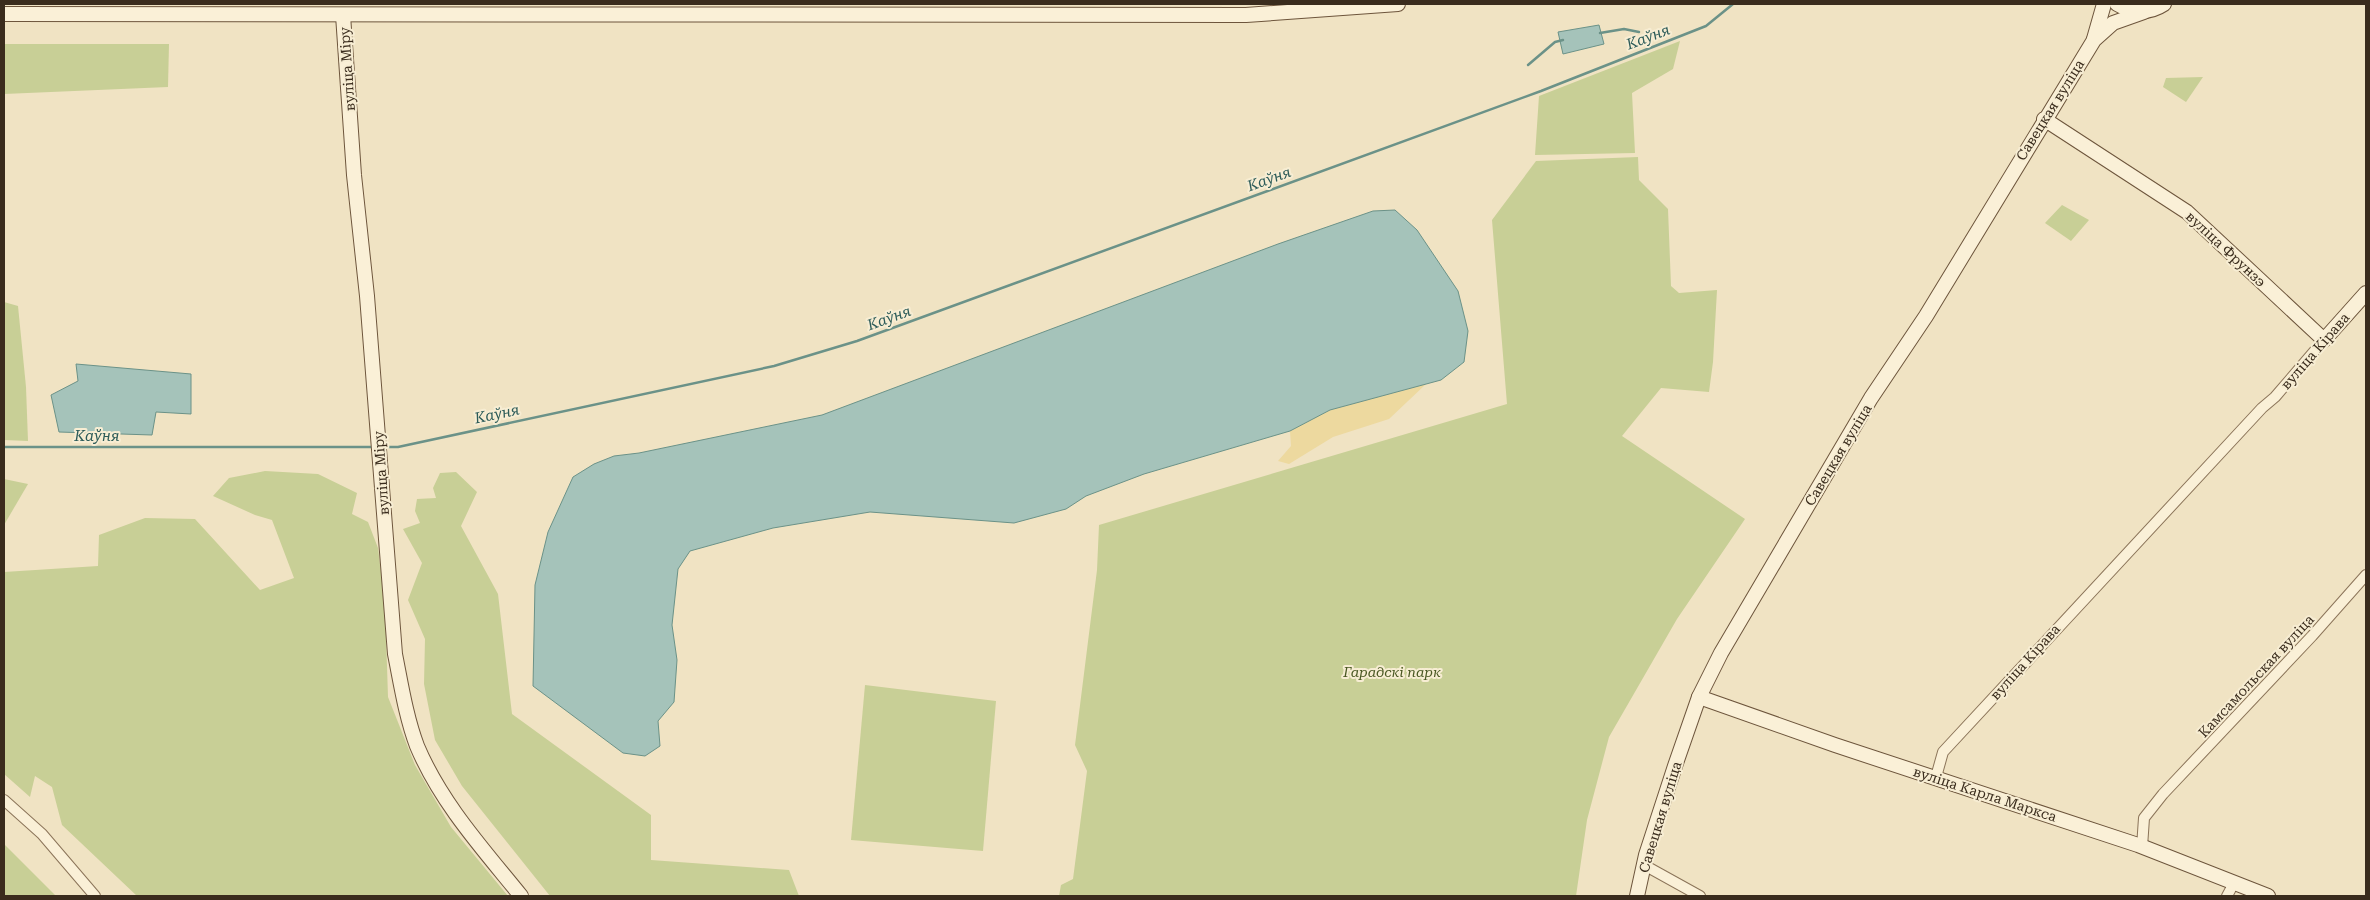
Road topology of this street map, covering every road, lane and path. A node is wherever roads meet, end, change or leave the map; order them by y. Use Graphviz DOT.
graph roads {
  1 [pos="1398,4"];
  2 [pos="2104,4"];
  3 [pos="2117,4"];
  4 [pos="2164,4"];
  5 [pos="1281,8"];
  6 [pos="1110,9"];
  7 [pos="829,10"];
  8 [pos="2144,12"];
  9 [pos="10,14"];
  10 [pos="343,15"];
  11 [pos="2094,40"];
  12 [pos="2044,119"];
  13 [pos="2366,293"];
  14 [pos="2324,340"];
  15 [pos="2366,574"];
  16 [pos="1699,697"];
  17 [pos="1936,777"];
  18 [pos="4,800"];
  19 [pos="2142,847"];
  20 [pos="1644,864"];
  21 [pos="2234,883"];
  22 [pos="95,896"];
  23 [pos="521,896"];
  24 [pos="1637,896"];
  25 [pos="1700,896"];
  26 [pos="2227,896"];
  27 [pos="2268,896"];
  1 -- 5 [label="main road, вуліца Міру"];
  2 -- 11 [label="main road, Савецкая вуліца"];
  3 -- 8 [label="main road"];
  4 -- 8 [label="main road, Савецкая вуліца"];
  5 -- 6 [label="main road, вуліца Міру"];
  6 -- 7 [label="main road, вуліца Міру"];
  7 -- 10 [label="main road, вуліца Міру"];
  8 -- 11 [label="main road, Савецкая вуліца"];
  9 -- 10 [label="main road, вуліца Міру"];
  10 -- 23 [label="main road, вуліца Міру"];
  11 -- 12 [label="main road, Савецкая вуліца"];
  12 -- 14 [label="main road, вуліца Фрунзэ"];
  12 -- 16 [label="main road, Савецкая вуліца"];
  13 -- 14 [label="main road, вуліца Кірава"];
  14 -- 17 [label="street, вуліца Кірава"];
  15 -- 19 [label="street, Камсамольская вуліца"];
  16 -- 17 [label="main road, вуліца Карла Маркса"];
  16 -- 20 [label="main road, Савецкая вуліца"];
  17 -- 19 [label="main road, вуліца Карла Маркса"];
  18 -- 22 [label="street"];
  19 -- 21 [label="main road, вуліца Карла Маркса"];
  20 -- 24 [label="main road, Савецкая вуліца"];
  20 -- 25 [label="street"];
  21 -- 26 [label="street"];
  21 -- 27 [label="main road, вуліца Карла Маркса"];
}
